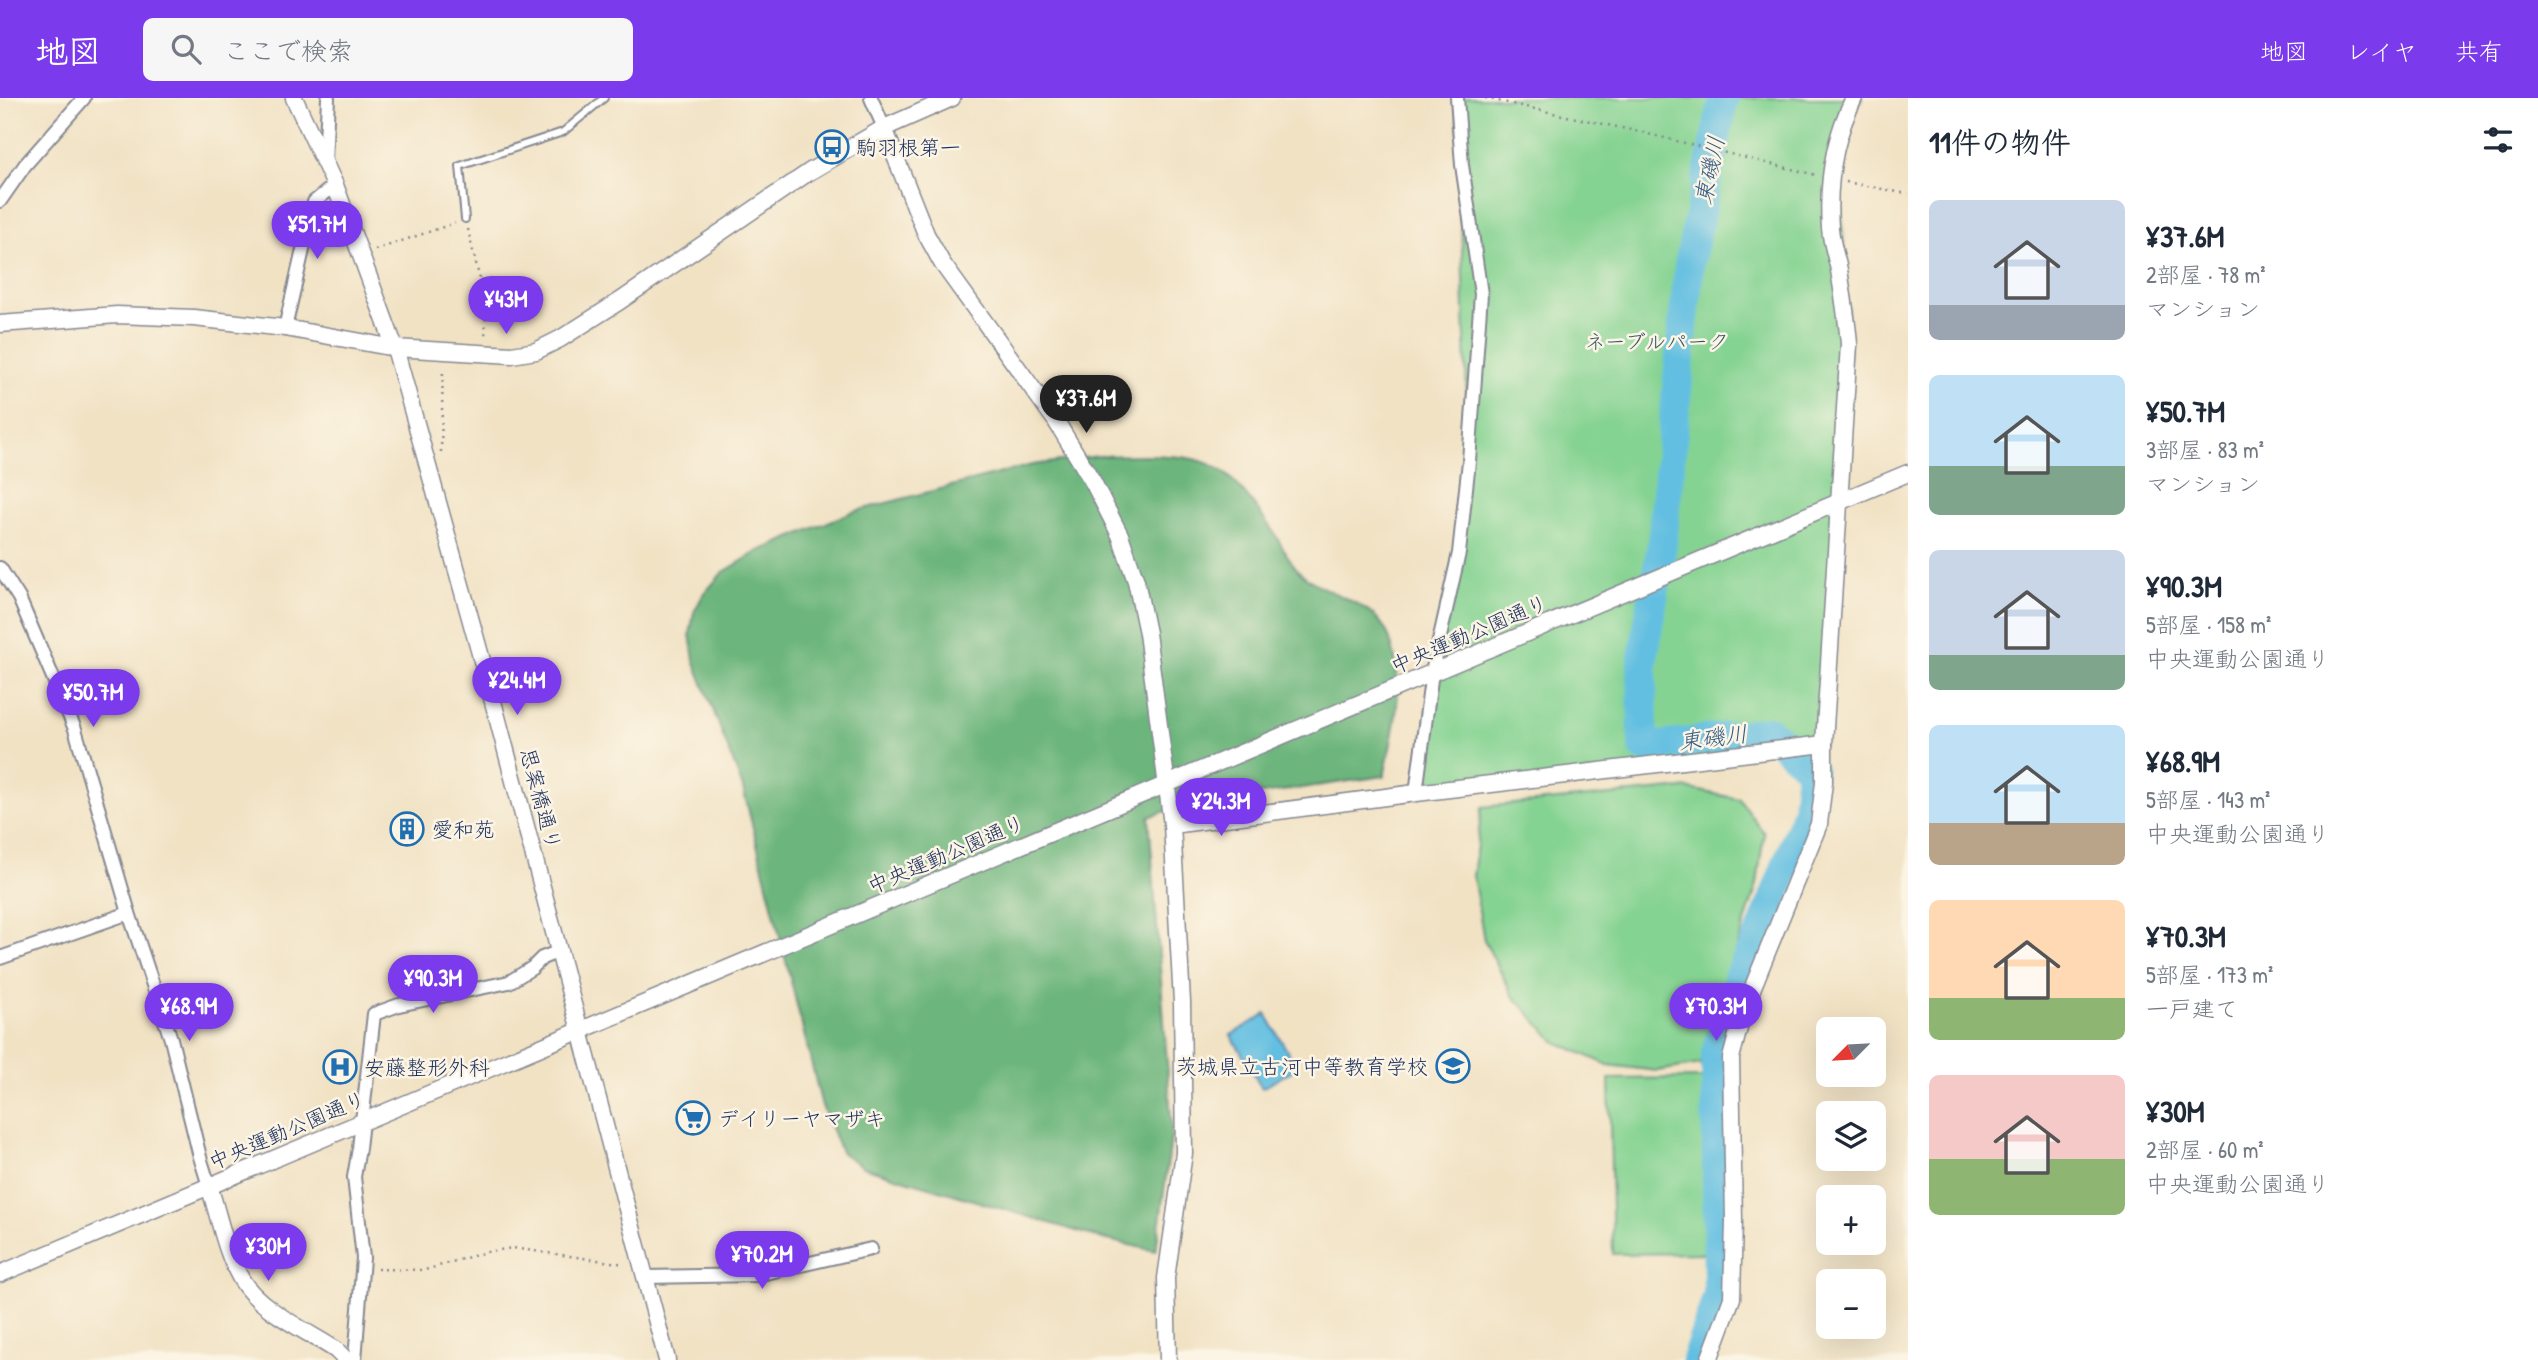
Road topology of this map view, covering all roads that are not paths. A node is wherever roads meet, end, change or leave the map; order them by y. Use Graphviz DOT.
graph roads {
  1 [pos="85,98"];
  2 [pos="295,98"];
  3 [pos="328,98"];
  4 [pos="604,98"];
  5 [pos="871,98"];
  6 [pos="952,98"];
  7 [pos="1457,98"];
  8 [pos="1854,98"];
  9 [pos="884,128"];
  10 [pos="325,164"];
  11 [pos="335,185"];
  12 [pos="0,201"];
  13 [pos="466,219"];
  14 [pos="0,324"];
  15 [pos="285,328"];
  16 [pos="395,348"];
  17 [pos="1908,473"];
  18 [pos="1838,502"];
  19 [pos="0,568"];
  20 [pos="1432,672"];
  21 [pos="1824,744"];
  22 [pos="1166,785"];
  23 [pos="1416,793"];
  24 [pos="1172,825"];
  25 [pos="129,913"];
  26 [pos="560,951"];
  27 [pos="0,958"];
  28 [pos="581,1030"];
  29 [pos="362,1122"];
  30 [pos="209,1186"];
  31 [pos="872,1249"];
  32 [pos="644,1272"];
  33 [pos="0,1274"];
  34 [pos="346,1360"];
  35 [pos="355,1360"];
  36 [pos="667,1360"];
  37 [pos="1168,1360"];
  38 [pos="1709,1360"];
  1 -- 12 [label="street"];
  2 -- 10 [label="street, 思案橋通り"];
  3 -- 10 [label="street"];
  4 -- 13 [label="lane"];
  5 -- 9 [label="street"];
  6 -- 9 [label="street"];
  7 -- 20 [label="street"];
  8 -- 18 [label="street"];
  9 -- 16 [label="street"];
  9 -- 22 [label="street"];
  10 -- 11 [label="street, 思案橋通り"];
  11 -- 15 [label="street"];
  11 -- 16 [label="street, 思案橋通り"];
  14 -- 15 [label="street"];
  15 -- 16 [label="street"];
  16 -- 26 [label="street, 思案橋通り"];
  17 -- 18 [label="street, 中央運動公園通り"];
  18 -- 20 [label="street, 中央運動公園通り"];
  18 -- 21 [label="street"];
  19 -- 25 [label="street"];
  20 -- 22 [label="street, 中央運動公園通り"];
  20 -- 23 [label="street"];
  21 -- 23 [label="street"];
  21 -- 38 [label="street"];
  22 -- 24 [label="street"];
  22 -- 28 [label="street, 中央運動公園通り"];
  23 -- 24 [label="street"];
  24 -- 37 [label="street"];
  25 -- 27 [label="street"];
  25 -- 30 [label="street"];
  26 -- 28 [label="street, 思案橋通り"];
  26 -- 29 [label="street"];
  28 -- 29 [label="street, 中央運動公園通り"];
  28 -- 32 [label="street, 思案橋通り"];
  29 -- 30 [label="street, 中央運動公園通り"];
  29 -- 35 [label="street"];
  30 -- 33 [label="street, 中央運動公園通り"];
  30 -- 34 [label="street"];
  31 -- 32 [label="street"];
  32 -- 36 [label="street, 思案橋通り"];
}
